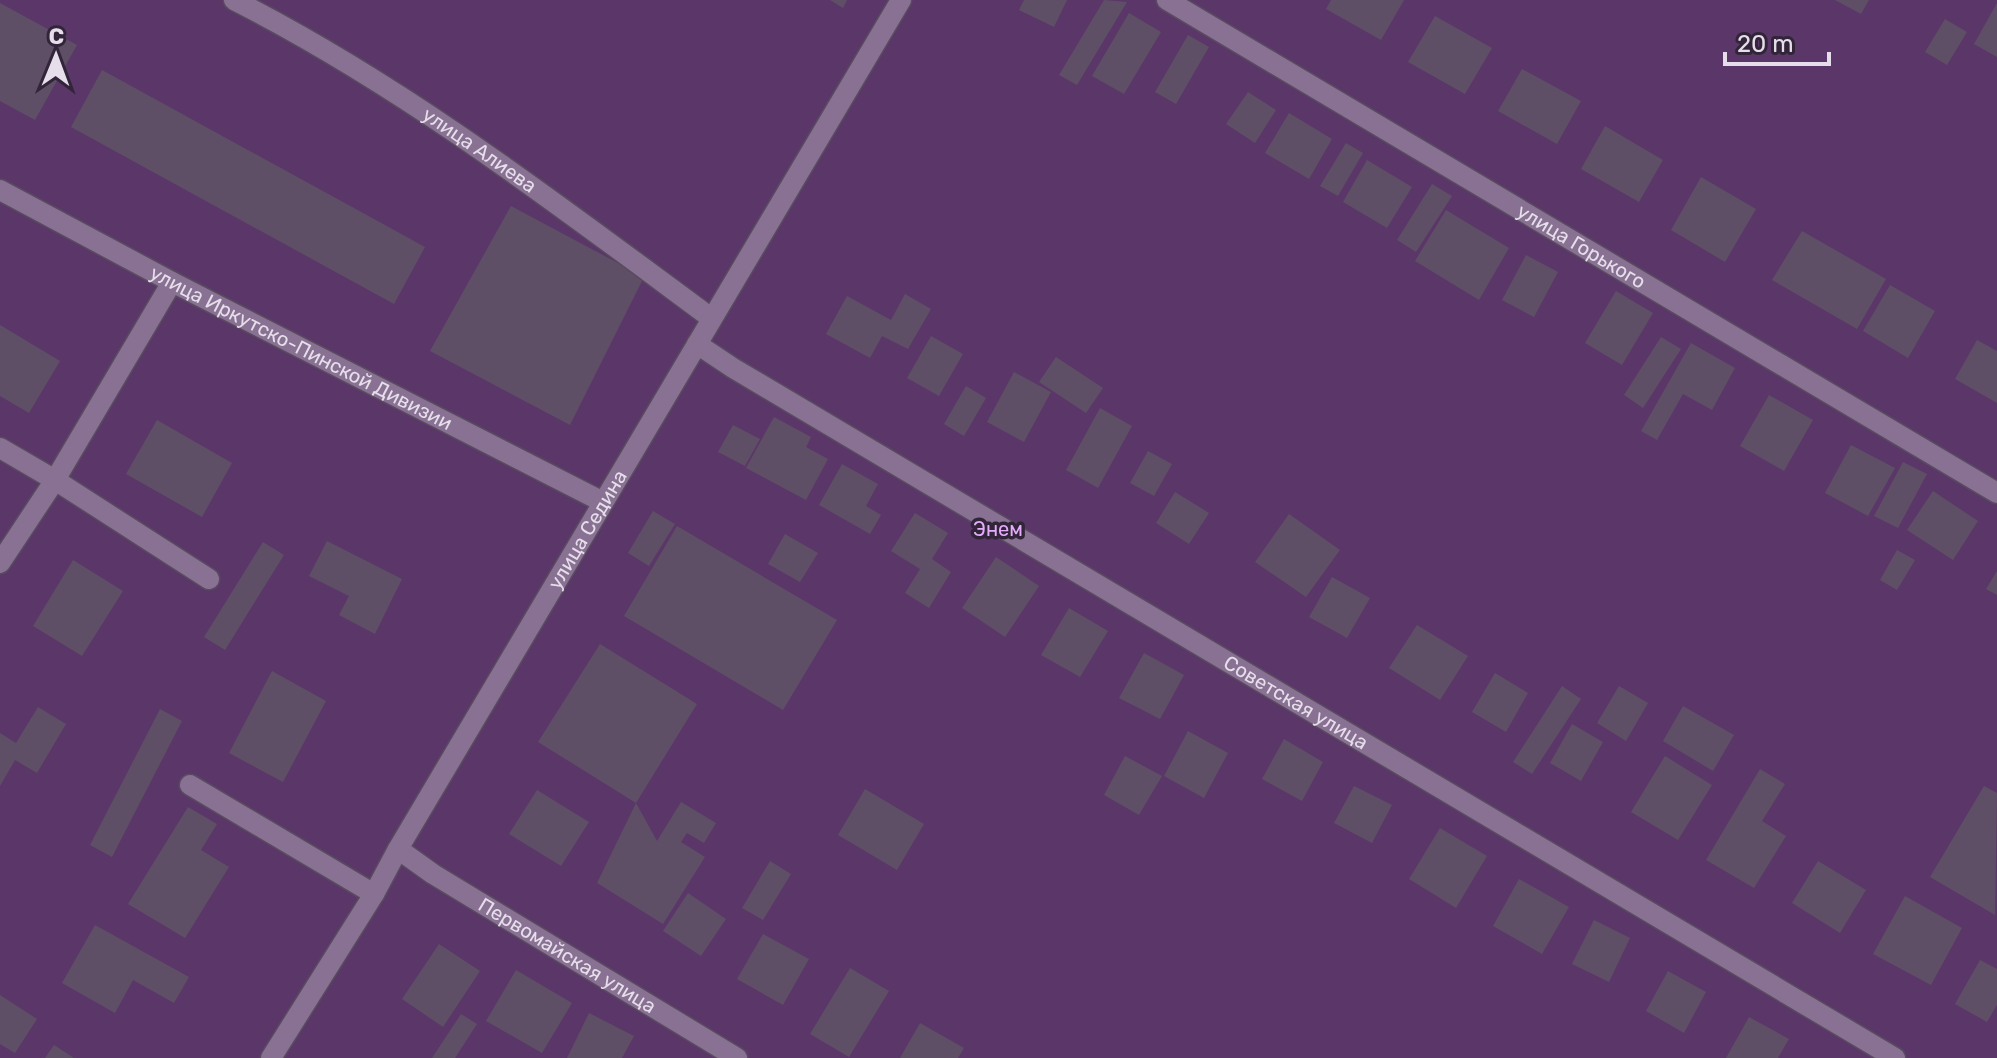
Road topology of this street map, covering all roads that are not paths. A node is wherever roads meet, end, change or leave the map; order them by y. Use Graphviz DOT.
graph roads {
  1 [pos="234,0"];
  2 [pos="901,0"];
  3 [pos="1167,0"];
  4 [pos="0,190"];
  5 [pos="172,282"];
  6 [pos="711,318"];
  7 [pos="697,344"];
  8 [pos="0,448"];
  9 [pos="55,480"];
  10 [pos="1997,493"];
  11 [pos="603,502"];
  12 [pos="0,563"];
  13 [pos="209,579"];
  14 [pos="190,785"];
  15 [pos="398,849"];
  16 [pos="374,894"];
  17 [pos="271,1058"];
  18 [pos="737,1058"];
  19 [pos="1895,1058"];
  1 -- 6 [label="street, улица Алиева"];
  2 -- 6 [label="street, улица Седина"];
  3 -- 10 [label="street, улица Горького"];
  4 -- 5 [label="street, улица Иркутско-Пинской Дивизии"];
  5 -- 9 [label="street"];
  5 -- 11 [label="street, улица Иркутско-Пинской Дивизии"];
  6 -- 7 [label="street, улица Седина"];
  7 -- 11 [label="street, улица Седина"];
  7 -- 19 [label="street, Советская улица"];
  8 -- 9 [label="street"];
  9 -- 12 [label="street"];
  9 -- 13 [label="street"];
  11 -- 15 [label="street, улица Седина"];
  14 -- 16 [label="street"];
  15 -- 16 [label="street, улица Седина"];
  15 -- 18 [label="street, Первомайская улица"];
  16 -- 17 [label="street, улица Седина"];
}
